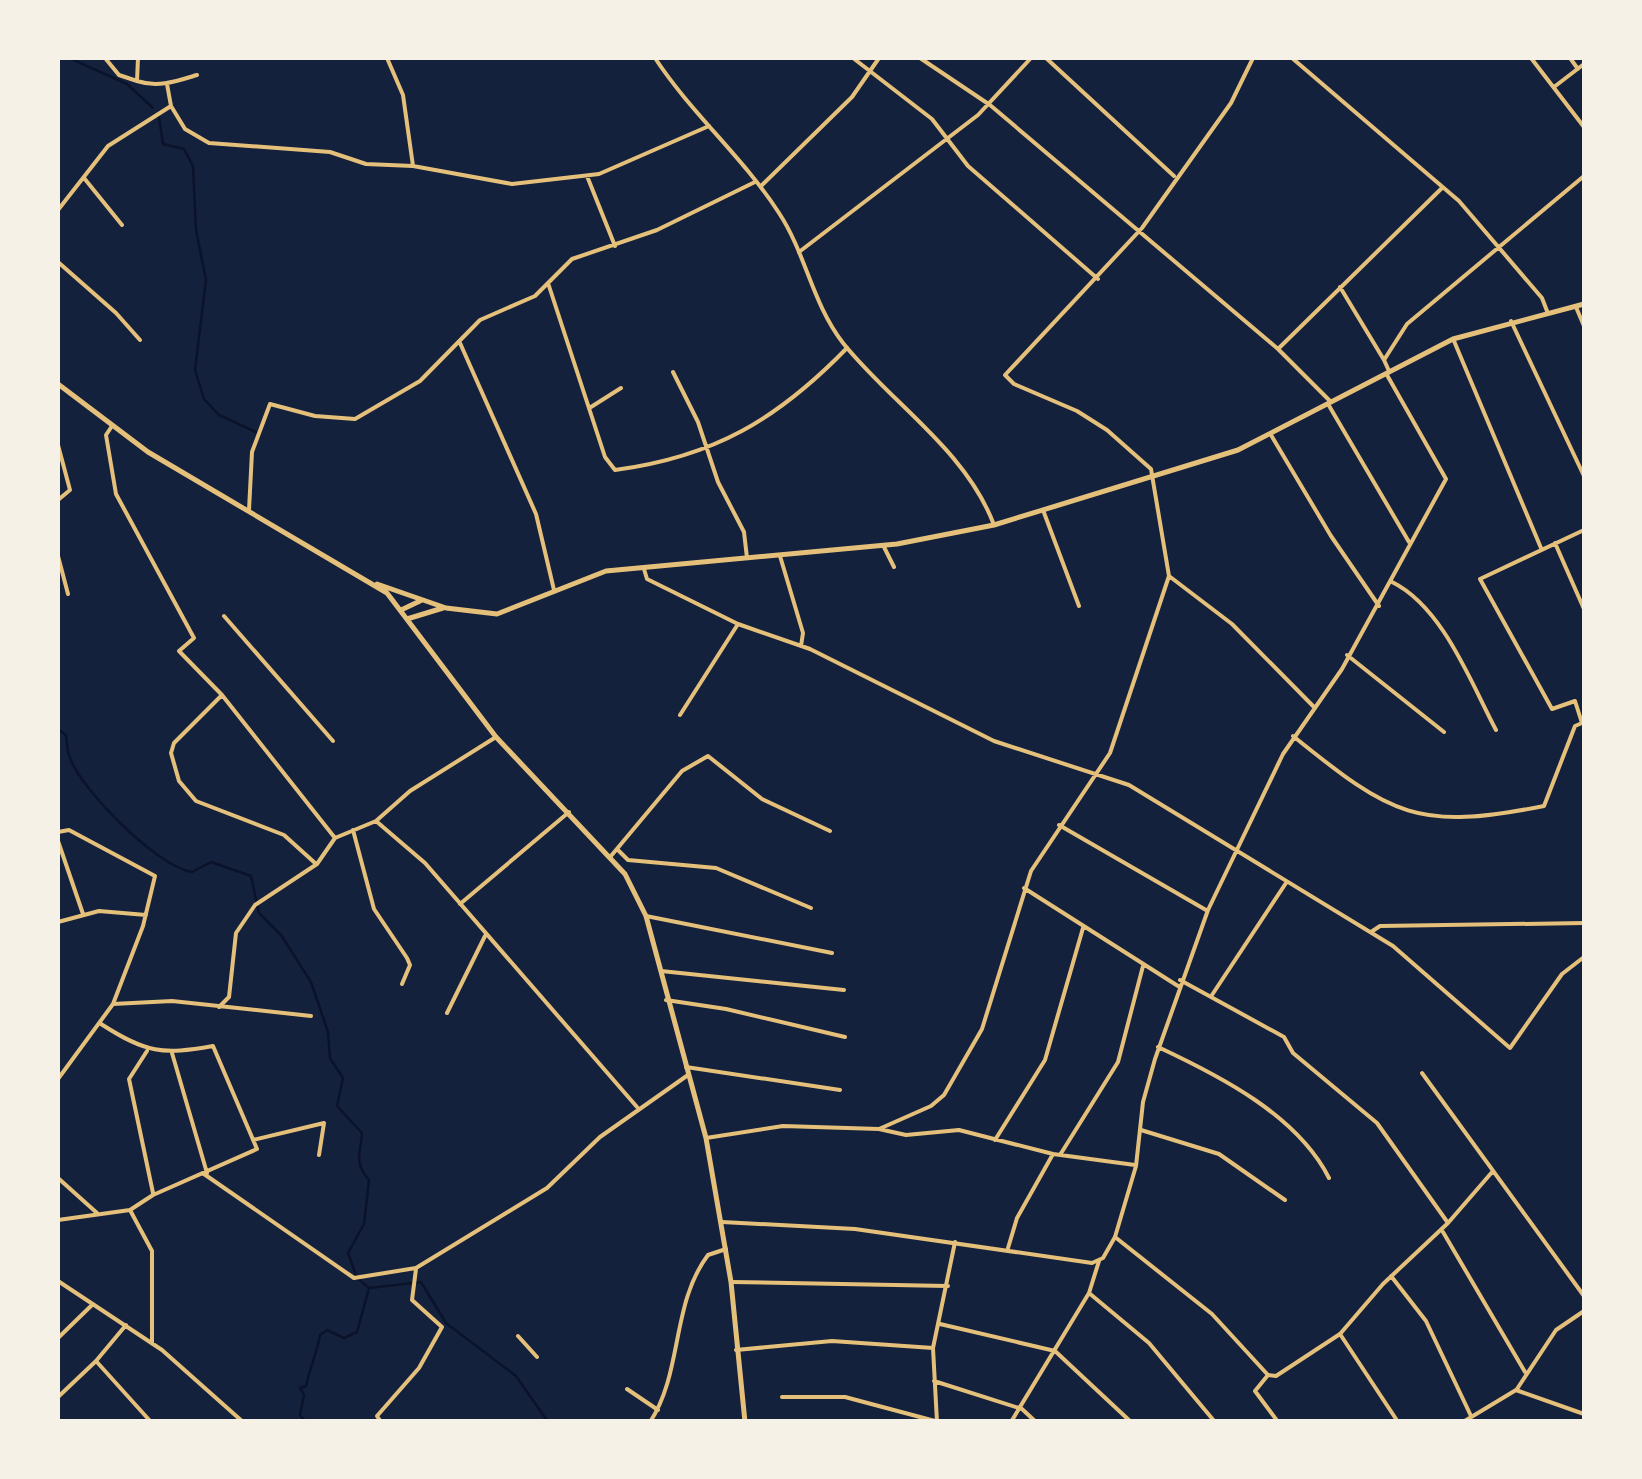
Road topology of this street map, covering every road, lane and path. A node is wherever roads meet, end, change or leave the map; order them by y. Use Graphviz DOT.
graph roads {
  1 [pos="104,58"];
  2 [pos="138,58"];
  3 [pos="386,58"];
  4 [pos="654,58"];
  5 [pos="853,58"];
  6 [pos="879,58"];
  7 [pos="920,58"];
  8 [pos="1031,58"];
  9 [pos="1046,58"];
  10 [pos="1253,58"];
  11 [pos="1292,58"];
  12 [pos="1531,58"];
  13 [pos="1570,58"];
  14 [pos="1584,64"];
  15 [pos="1578,68"];
  16 [pos="870,70"];
  17 [pos="197,75"];
  18 [pos="137,81"];
  19 [pos="166,84"];
  20 [pos="1554,86"];
  21 [pos="990,104"];
  22 [pos="171,106"];
  23 [pos="708,126"];
  24 [pos="1584,127"];
  25 [pos="947,139"];
  26 [pos="412,166"];
  27 [pos="586,175"];
  28 [pos="1584,176"];
  29 [pos="84,178"];
  30 [pos="1176,178"];
  31 [pos="759,183"];
  32 [pos="1442,188"];
  33 [pos="58,210"];
  34 [pos="122,225"];
  35 [pos="1137,232"];
  36 [pos="615,246"];
  37 [pos="1500,247"];
  38 [pos="799,252"];
  39 [pos="58,262"];
  40 [pos="1098,279"];
  41 [pos="548,283"];
  42 [pos="1339,286"];
  43 [pos="1584,304"];
  44 [pos="1575,306"];
  45 [pos="1547,311"];
  46 [pos="1510,321"];
  47 [pos="1584,326"];
  48 [pos="1453,339"];
  49 [pos="140,340"];
  50 [pos="460,343"];
  51 [pos="847,348"];
  52 [pos="1278,349"];
  53 [pos="1384,360"];
  54 [pos="673,372"];
  55 [pos="1388,372"];
  56 [pos="58,384"];
  57 [pos="621,388"];
  58 [pos="1330,403"];
  59 [pos="590,407"];
  60 [pos="112,426"];
  61 [pos="1271,434"];
  62 [pos="58,445"];
  63 [pos="706,450"];
  64 [pos="1584,476"];
  65 [pos="1154,477"];
  66 [pos="58,500"];
  67 [pos="250,510"];
  68 [pos="1043,510"];
  69 [pos="994,525"];
  70 [pos="1584,530"];
  71 [pos="1408,542"];
  72 [pos="1555,543"];
  73 [pos="882,545"];
  74 [pos="1541,548"];
  75 [pos="58,556"];
  76 [pos="780,556"];
  77 [pos="747,558"];
  78 [pos="894,567"];
  79 [pos="643,568"];
  80 [pos="1169,576"];
  81 [pos="1392,582"];
  82 [pos="373,583"];
  83 [pos="554,590"];
  84 [pos="68,594"];
  85 [pos="423,601"];
  86 [pos="1079,606"];
  87 [pos="1379,606"];
  88 [pos="446,608"];
  89 [pos="1584,609"];
  90 [pos="400,610"];
  91 [pos="224,616"];
  92 [pos="407,618"];
  93 [pos="738,624"];
  94 [pos="801,646"];
  95 [pos="1347,655"];
  96 [pos="222,695"];
  97 [pos="1313,706"];
  98 [pos="680,715"];
  99 [pos="1583,724"];
  100 [pos="1496,730"];
  101 [pos="1444,732"];
  102 [pos="1294,736"];
  103 [pos="496,737"];
  104 [pos="333,741"];
  105 [pos="1097,776"];
  106 [pos="569,812"];
  107 [pos="376,820"];
  108 [pos="1058,825"];
  109 [pos="353,830"];
  110 [pos="830,830"];
  111 [pos="58,832"];
  112 [pos="335,838"];
  113 [pos="58,842"];
  114 [pos="618,850"];
  115 [pos="1234,853"];
  116 [pos="611,856"];
  117 [pos="317,864"];
  118 [pos="1584,864"];
  119 [pos="1584,876"];
  120 [pos="1286,882"];
  121 [pos="1024,888"];
  122 [pos="460,904"];
  123 [pos="810,908"];
  124 [pos="1208,910"];
  125 [pos="84,914"];
  126 [pos="146,915"];
  127 [pos="646,916"];
  128 [pos="58,922"];
  129 [pos="1584,923"];
  130 [pos="1083,928"];
  131 [pos="1371,932"];
  132 [pos="485,936"];
  133 [pos="832,954"];
  134 [pos="1584,957"];
  135 [pos="1143,966"];
  136 [pos="659,972"];
  137 [pos="1179,983"];
  138 [pos="402,984"];
  139 [pos="844,990"];
  140 [pos="1212,994"];
  141 [pos="666,1000"];
  142 [pos="113,1004"];
  143 [pos="218,1008"];
  144 [pos="447,1012"];
  145 [pos="311,1016"];
  146 [pos="101,1024"];
  147 [pos="846,1037"];
  148 [pos="1158,1048"];
  149 [pos="147,1051"];
  150 [pos="172,1053"];
  151 [pos="687,1071"];
  152 [pos="1422,1073"];
  153 [pos="58,1078"];
  154 [pos="840,1090"];
  155 [pos="637,1107"];
  156 [pos="878,1129"];
  157 [pos="1141,1130"];
  158 [pos="706,1138"];
  159 [pos="253,1140"];
  160 [pos="996,1140"];
  161 [pos="1054,1154"];
  162 [pos="319,1155"];
  163 [pos="1060,1155"];
  164 [pos="1136,1166"];
  165 [pos="1494,1171"];
  166 [pos="205,1174"];
  167 [pos="58,1178"];
  168 [pos="1329,1178"];
  169 [pos="152,1195"];
  170 [pos="1285,1200"];
  171 [pos="130,1210"];
  172 [pos="97,1213"];
  173 [pos="58,1220"];
  174 [pos="722,1222"];
  175 [pos="1448,1224"];
  176 [pos="1443,1232"];
  177 [pos="1115,1236"];
  178 [pos="954,1242"];
  179 [pos="1008,1248"];
  180 [pos="726,1249"];
  181 [pos="1099,1261"];
  182 [pos="416,1268"];
  183 [pos="1391,1276"];
  184 [pos="58,1281"];
  185 [pos="731,1282"];
  186 [pos="948,1286"];
  187 [pos="1088,1294"];
  188 [pos="1584,1296"];
  189 [pos="93,1304"];
  190 [pos="1584,1310"];
  191 [pos="940,1324"];
  192 [pos="126,1326"];
  193 [pos="1340,1334"];
  194 [pos="518,1336"];
  195 [pos="58,1338"];
  196 [pos="152,1343"];
  197 [pos="934,1348"];
  198 [pos="736,1350"];
  199 [pos="1054,1351"];
  200 [pos="537,1357"];
  201 [pos="96,1362"];
  202 [pos="1525,1372"];
  203 [pos="1268,1376"];
  204 [pos="934,1382"];
  205 [pos="626,1389"];
  206 [pos="1516,1390"];
  207 [pos="58,1397"];
  208 [pos="782,1397"];
  209 [pos="1022,1409"];
  210 [pos="658,1410"];
  211 [pos="1584,1414"];
  212 [pos="1472,1416"];
  213 [pos="148,1421"];
  214 [pos="936,1421"];
  215 [pos="243,1422"];
  216 [pos="380,1422"];
  217 [pos="650,1422"];
  218 [pos="745,1422"];
  219 [pos="1011,1422"];
  220 [pos="1036,1422"];
  221 [pos="1131,1422"];
  222 [pos="1214,1422"];
  223 [pos="1278,1422"];
  224 [pos="1398,1422"];
  225 [pos="1464,1422"];
  1 -- 18 [label="street"];
  2 -- 18 [label="street"];
  3 -- 26 [label="street"];
  4 -- 23 [label="street"];
  5 -- 16 [label="street"];
  6 -- 16 [label="street"];
  7 -- 21 [label="street"];
  8 -- 21 [label="street"];
  9 -- 30 [label="street"];
  10 -- 30 [label="street"];
  11 -- 32 [label="street"];
  12 -- 20 [label="street"];
  13 -- 15 [label="street"];
  14 -- 15 [label="street"];
  15 -- 20 [label="street"];
  16 -- 25 [label="street"];
  16 -- 31 [label="street"];
  17 -- 19 [label="street"];
  18 -- 19 [label="street"];
  19 -- 22 [label="street"];
  20 -- 24 [label="street"];
  21 -- 25 [label="street"];
  21 -- 35 [label="street"];
  22 -- 26 [label="street"];
  22 -- 29 [label="street"];
  23 -- 27 [label="street"];
  23 -- 31 [label="street"];
  25 -- 38 [label="street"];
  25 -- 40 [label="street"];
  26 -- 27 [label="street"];
  27 -- 36 [label="street"];
  28 -- 37 [label="street"];
  29 -- 33 [label="street"];
  29 -- 34 [label="street"];
  30 -- 35 [label="street"];
  31 -- 36 [label="street"];
  31 -- 38 [label="street"];
  32 -- 37 [label="street"];
  32 -- 42 [label="street"];
  35 -- 40 [label="street"];
  35 -- 52 [label="street"];
  36 -- 41 [label="street"];
  37 -- 45 [label="street"];
  37 -- 53 [label="street"];
  38 -- 51 [label="street"];
  39 -- 49 [label="street"];
  40 -- 65 [label="street"];
  41 -- 50 [label="street"];
  41 -- 59 [label="street"];
  42 -- 52 [label="street"];
  42 -- 53 [label="street"];
  43 -- 44 [label="main road"];
  44 -- 45 [label="main road"];
  44 -- 47 [label="street"];
  45 -- 46 [label="main road"];
  46 -- 48 [label="main road"];
  46 -- 64 [label="street"];
  48 -- 55 [label="main road"];
  48 -- 74 [label="street"];
  50 -- 67 [label="street"];
  50 -- 83 [label="street"];
  51 -- 63 [label="street"];
  51 -- 69 [label="street"];
  52 -- 58 [label="street"];
  53 -- 55 [label="street"];
  54 -- 63 [label="street"];
  55 -- 58 [label="main road"];
  55 -- 71 [label="street"];
  56 -- 60 [label="main road"];
  57 -- 59 [label="street"];
  58 -- 61 [label="main road"];
  58 -- 71 [label="street"];
  59 -- 63 [label="street"];
  60 -- 67 [label="main road"];
  60 -- 96 [label="street"];
  61 -- 65 [label="main road"];
  61 -- 87 [label="street"];
  62 -- 66 [label="street"];
  63 -- 77 [label="street"];
  65 -- 68 [label="main road"];
  65 -- 80 [label="street"];
  67 -- 82 [label="main road"];
  68 -- 69 [label="main road"];
  68 -- 86 [label="street"];
  69 -- 73 [label="main road"];
  70 -- 72 [label="street"];
  71 -- 81 [label="street"];
  72 -- 74 [label="street"];
  72 -- 89 [label="street"];
  73 -- 76 [label="main road"];
  73 -- 78 [label="street"];
  74 -- 99 [label="street"];
  75 -- 84 [label="street"];
  76 -- 77 [label="main road"];
  76 -- 94 [label="street"];
  77 -- 79 [label="main road"];
  79 -- 83 [label="main road"];
  79 -- 93 [label="street"];
  80 -- 97 [label="street"];
  80 -- 105 [label="street"];
  81 -- 87 [label="street"];
  81 -- 100 [label="street"];
  82 -- 85 [label="main road"];
  82 -- 90 [label="main road"];
  83 -- 88 [label="main road"];
  85 -- 88 [label="main road"];
  85 -- 90 [label="main road"];
  87 -- 95 [label="street"];
  88 -- 92 [label="main road"];
  90 -- 92 [label="main road"];
  91 -- 104 [label="street"];
  92 -- 103 [label="main road"];
  93 -- 94 [label="street"];
  93 -- 98 [label="street"];
  94 -- 105 [label="street"];
  95 -- 97 [label="street"];
  95 -- 101 [label="street"];
  96 -- 112 [label="street"];
  96 -- 117 [label="street"];
  97 -- 102 [label="street"];
  99 -- 102 [label="street"];
  102 -- 115 [label="street"];
  103 -- 106 [label="main road"];
  103 -- 107 [label="street"];
  105 -- 108 [label="street"];
  105 -- 115 [label="street"];
  106 -- 116 [label="main road"];
  106 -- 122 [label="street"];
  107 -- 109 [label="street"];
  107 -- 122 [label="street"];
  108 -- 121 [label="street"];
  108 -- 124 [label="street"];
  109 -- 112 [label="street"];
  109 -- 138 [label="street"];
  110 -- 114 [label="street"];
  111 -- 126 [label="street"];
  112 -- 117 [label="street"];
  113 -- 125 [label="street"];
  114 -- 116 [label="street"];
  114 -- 123 [label="street"];
  115 -- 120 [label="street"];
  115 -- 124 [label="street"];
  116 -- 127 [label="main road"];
  117 -- 143 [label="street"];
  118 -- 119 [label="street"];
  120 -- 131 [label="street"];
  120 -- 140 [label="street"];
  121 -- 130 [label="street"];
  121 -- 156 [label="street"];
  122 -- 132 [label="street"];
  124 -- 137 [label="street"];
  125 -- 126 [label="street"];
  125 -- 128 [label="street"];
  126 -- 142 [label="street"];
  127 -- 133 [label="street"];
  127 -- 136 [label="main road"];
  129 -- 131 [label="street"];
  130 -- 135 [label="street"];
  130 -- 160 [label="street"];
  131 -- 134 [label="street"];
  132 -- 144 [label="street"];
  132 -- 155 [label="street"];
  135 -- 137 [label="street"];
  135 -- 163 [label="street"];
  136 -- 139 [label="street"];
  136 -- 141 [label="main road"];
  137 -- 140 [label="street"];
  137 -- 148 [label="street"];
  140 -- 175 [label="street"];
  141 -- 147 [label="street"];
  141 -- 151 [label="main road"];
  142 -- 143 [label="street"];
  142 -- 146 [label="street"];
  143 -- 145 [label="street"];
  146 -- 149 [label="street"];
  146 -- 153 [label="street"];
  148 -- 157 [label="street"];
  148 -- 168 [label="street"];
  149 -- 150 [label="street"];
  149 -- 169 [label="street"];
  150 -- 159 [label="street"];
  150 -- 166 [label="street"];
  151 -- 154 [label="street"];
  151 -- 155 [label="street"];
  151 -- 158 [label="main road"];
  152 -- 165 [label="street"];
  155 -- 182 [label="street"];
  156 -- 158 [label="street"];
  156 -- 160 [label="street"];
  157 -- 164 [label="street"];
  157 -- 170 [label="street"];
  158 -- 174 [label="main road"];
  159 -- 162 [label="street"];
  159 -- 166 [label="street"];
  160 -- 161 [label="street"];
  161 -- 163 [label="street"];
  161 -- 179 [label="street"];
  163 -- 164 [label="street"];
  164 -- 177 [label="street"];
  165 -- 175 [label="street"];
  165 -- 188 [label="street"];
  166 -- 169 [label="street"];
  166 -- 182 [label="street"];
  167 -- 172 [label="street"];
  169 -- 171 [label="street"];
  171 -- 172 [label="street"];
  171 -- 196 [label="street"];
  172 -- 173 [label="street"];
  174 -- 178 [label="street"];
  174 -- 180 [label="main road"];
  175 -- 176 [label="street"];
  176 -- 183 [label="street"];
  176 -- 202 [label="street"];
  177 -- 181 [label="street"];
  177 -- 203 [label="street"];
  178 -- 179 [label="street"];
  178 -- 186 [label="street"];
  179 -- 181 [label="street"];
  180 -- 185 [label="main road"];
  180 -- 210 [label="street"];
  181 -- 187 [label="street"];
  182 -- 216 [label="street"];
  183 -- 193 [label="street"];
  183 -- 212 [label="street"];
  184 -- 189 [label="street"];
  185 -- 186 [label="street"];
  185 -- 198 [label="main road"];
  186 -- 191 [label="street"];
  187 -- 199 [label="street"];
  187 -- 222 [label="street"];
  189 -- 192 [label="street"];
  189 -- 195 [label="street"];
  190 -- 202 [label="street"];
  191 -- 197 [label="street"];
  191 -- 199 [label="street"];
  192 -- 196 [label="street"];
  192 -- 201 [label="street"];
  193 -- 203 [label="street"];
  193 -- 224 [label="street"];
  194 -- 200 [label="street"];
  196 -- 215 [label="street"];
  197 -- 198 [label="street"];
  197 -- 204 [label="street"];
  198 -- 218 [label="main road"];
  199 -- 209 [label="street"];
  199 -- 221 [label="street"];
  201 -- 207 [label="street"];
  201 -- 213 [label="street"];
  202 -- 206 [label="street"];
  203 -- 223 [label="street"];
  204 -- 209 [label="street"];
  204 -- 214 [label="street"];
  205 -- 210 [label="street"];
  206 -- 211 [label="street"];
  206 -- 212 [label="street"];
  208 -- 214 [label="street"];
  209 -- 219 [label="street"];
  209 -- 220 [label="street"];
  210 -- 217 [label="street"];
  212 -- 225 [label="street"];
}
